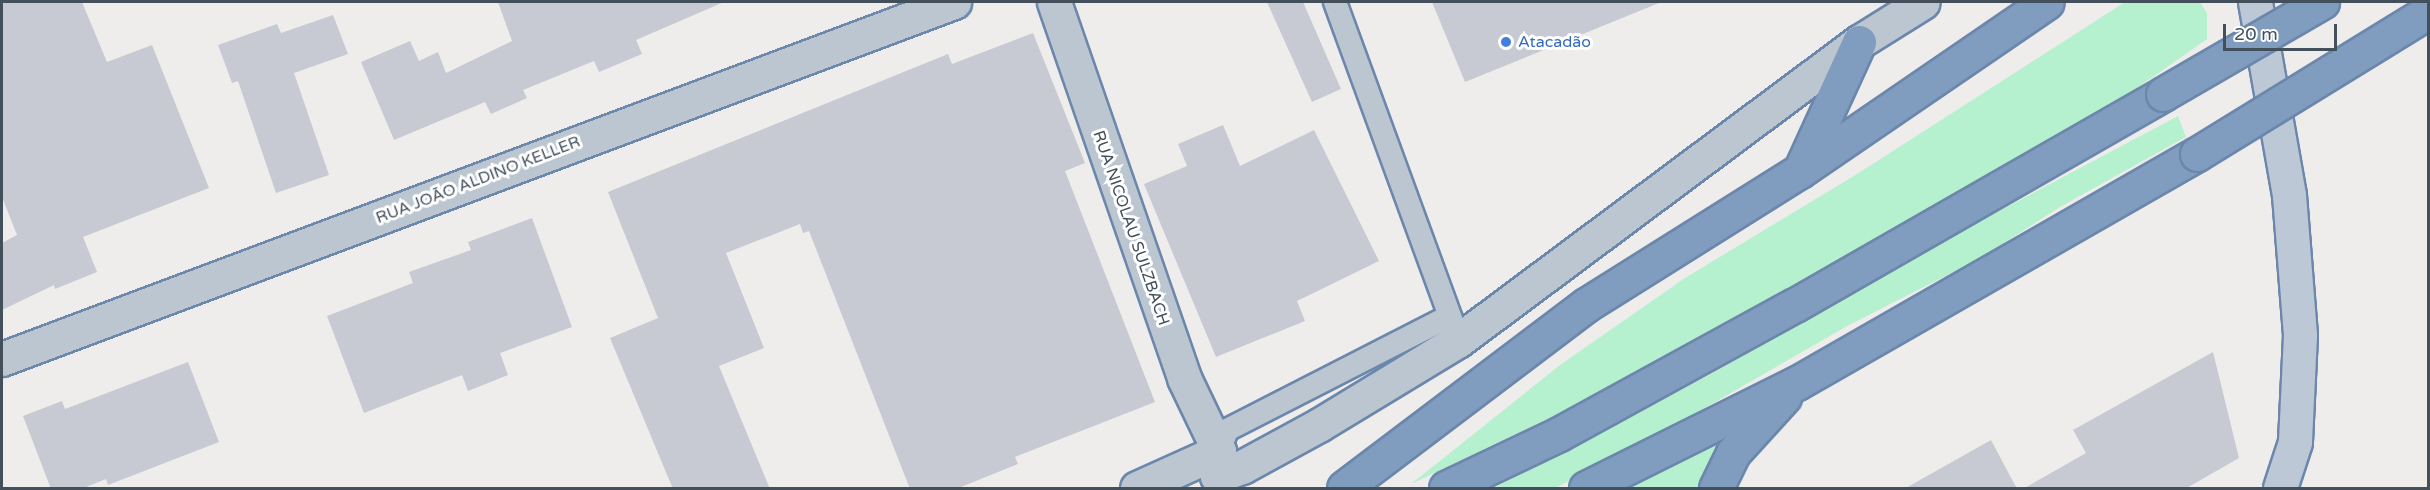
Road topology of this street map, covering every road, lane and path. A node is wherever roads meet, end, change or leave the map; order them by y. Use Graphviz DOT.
graph roads {
  1 [pos="954,2"];
  2 [pos="1054,2"];
  3 [pos="1335,2"];
  4 [pos="1923,2"];
  5 [pos="2047,2"];
  6 [pos="2254,2"];
  7 [pos="2322,2"];
  8 [pos="2428,12"];
  9 [pos="1859,42"];
  10 [pos="1800,171"];
  11 [pos="1454,328"];
  12 [pos="2,359"];
  13 [pos="1797,383"];
  14 [pos="1229,449"];
  15 [pos="1137,489"];
  16 [pos="1344,489"];
  17 [pos="1446,489"];
  18 [pos="1586,489"];
  19 [pos="1716,489"];
  20 [pos="2280,489"];
  1 -- 12 [label="street, RUA JOÃO ALDINO KELLER"];
  2 -- 14 [label="street, RUA NICOLAU SULZBACH"];
  3 -- 11 [label="lane"];
  4 -- 9 [label="street"];
  5 -- 10 [label="highway"];
  6 -- 20 [label="street"];
  7 -- 17 [label="highway, bridge"];
  8 -- 13 [label="highway, bridge"];
  9 -- 10 [label="highway"];
  9 -- 11 [label="street"];
  10 -- 16 [label="highway"];
  11 -- 14 [label="street"];
  13 -- 18 [label="highway"];
  13 -- 19 [label="highway"];
  14 -- 15 [label="street"];
}
